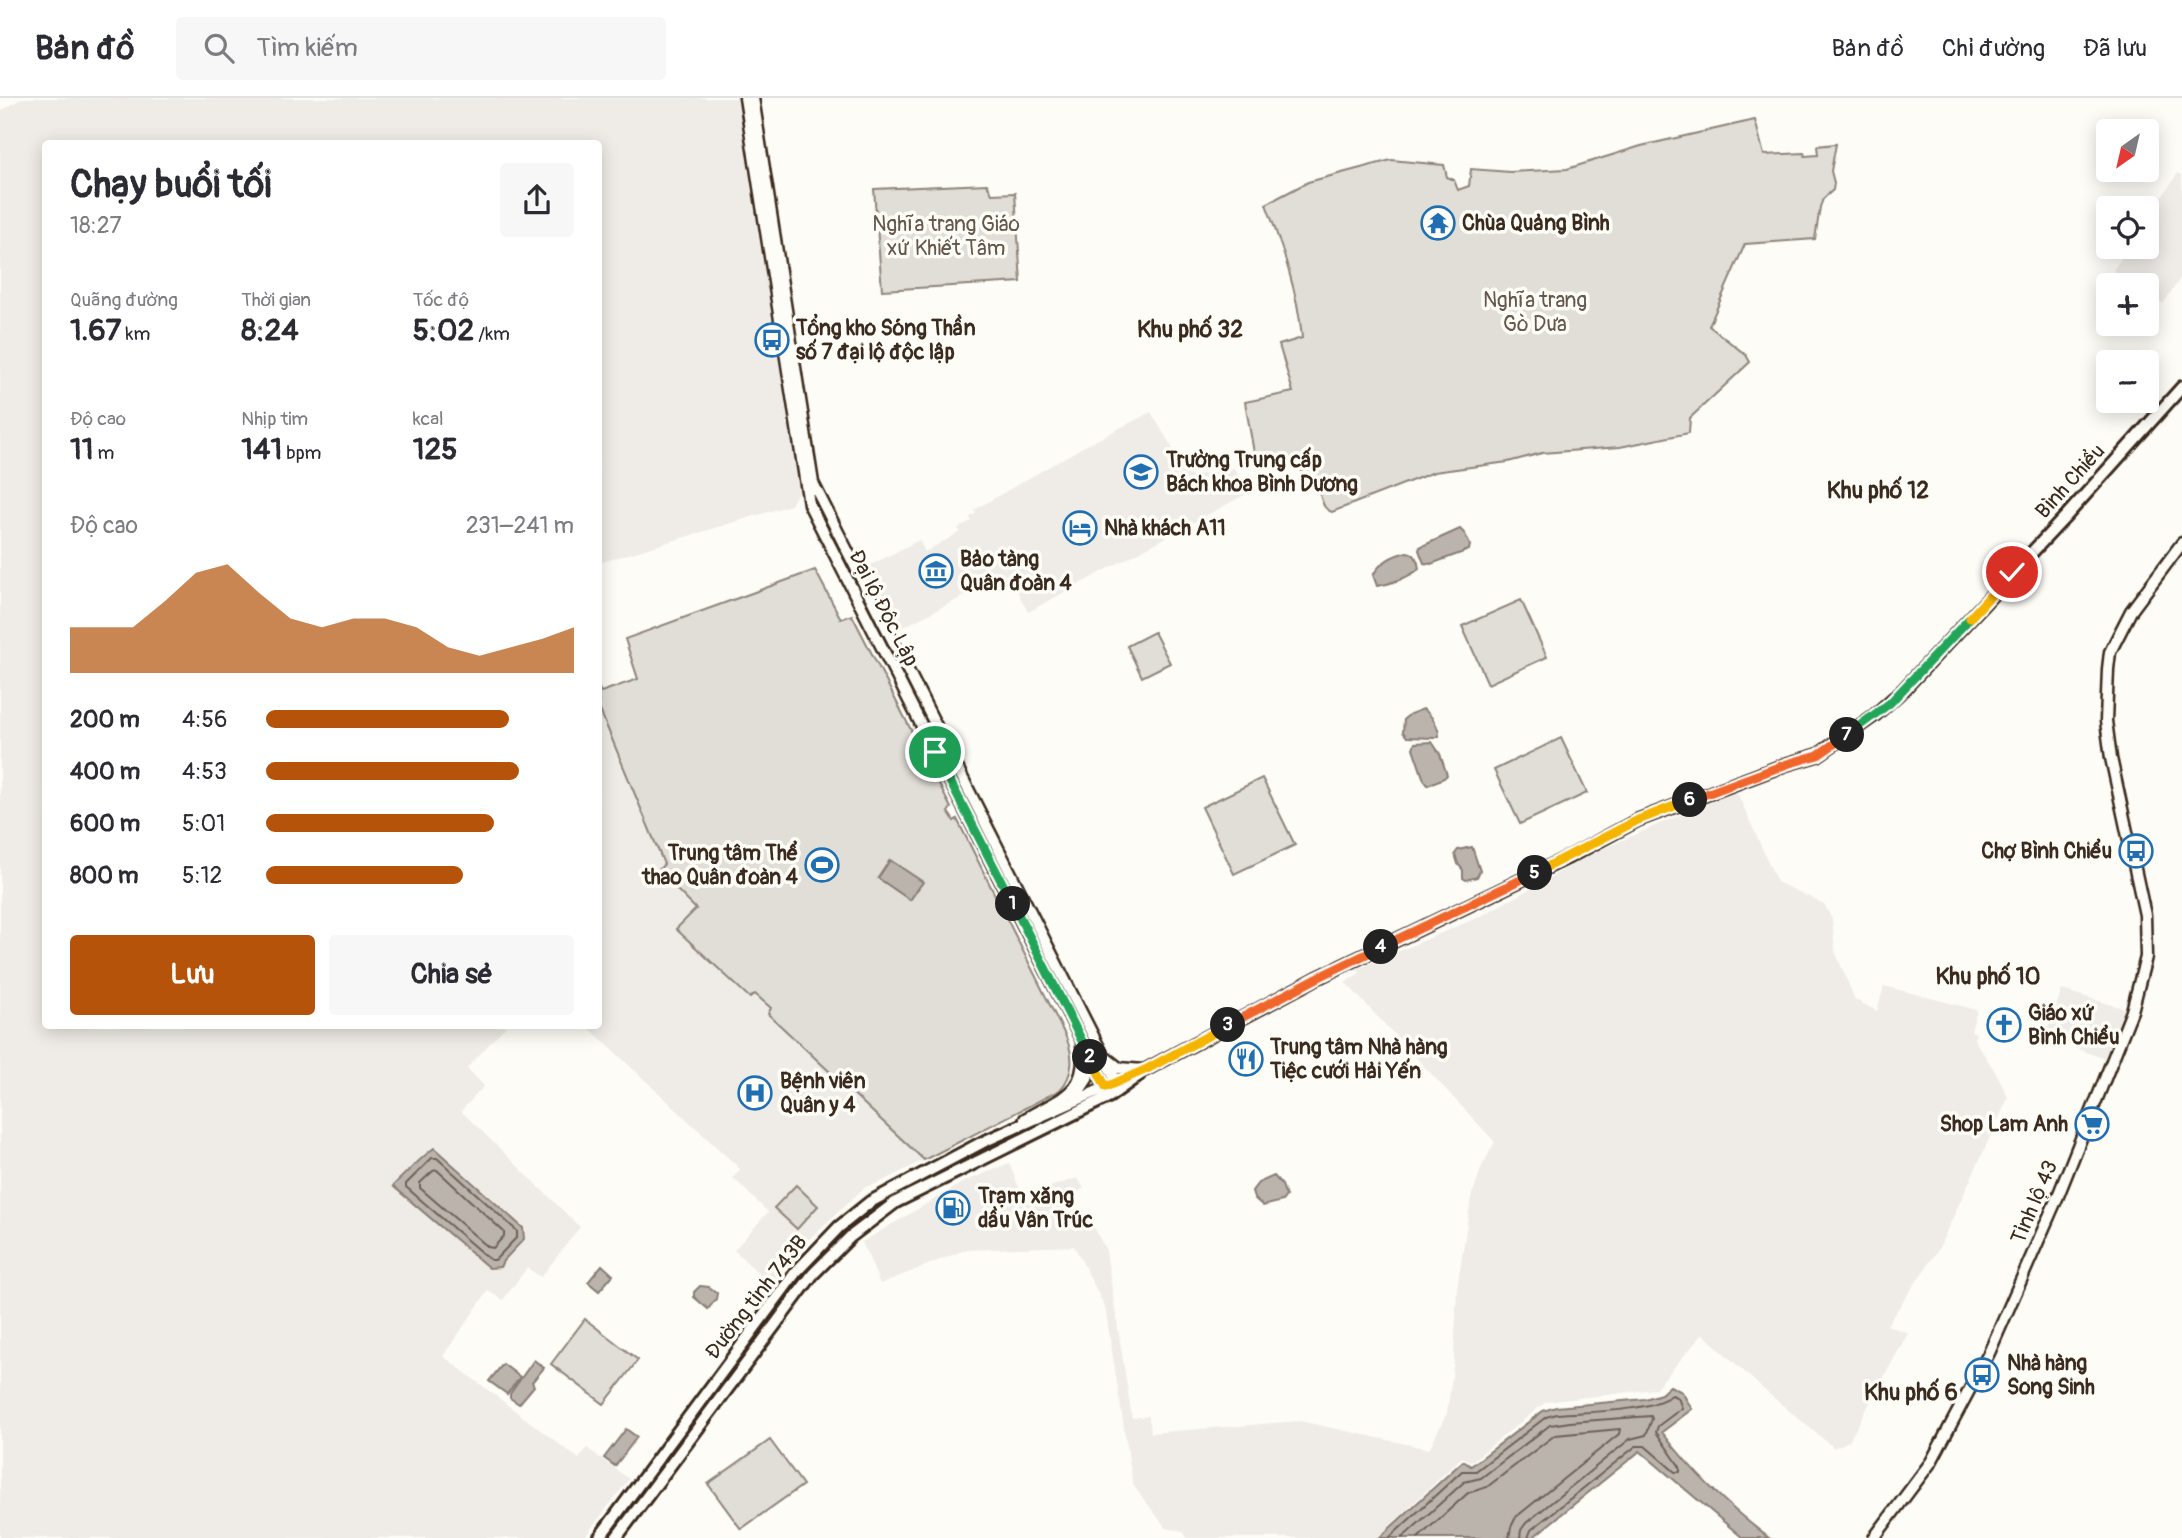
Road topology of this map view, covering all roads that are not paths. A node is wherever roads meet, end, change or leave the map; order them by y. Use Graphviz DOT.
graph roads {
  1 [pos="745,98"];
  2 [pos="753,98"];
  3 [pos="2182,387"];
  4 [pos="2182,543"];
  5 [pos="1638,820"];
  6 [pos="1079,1035"];
  7 [pos="1102,1054"];
  8 [pos="1091,1059"];
  9 [pos="1147,1069"];
  10 [pos="1113,1089"];
  11 [pos="1068,1104"];
  12 [pos="1006,1133"];
  13 [pos="726,1366"];
  14 [pos="736,1379"];
  15 [pos="599,1538"];
  16 [pos="615,1538"];
  17 [pos="1874,1538"];
  1 -- 6 [label="main road, Đại lộ Độc Lập"];
  2 -- 7 [label="main road, Đại lộ Độc Lập"];
  3 -- 5 [label="main road, Bình Chiểu"];
  4 -- 17 [label="main road, Tỉnh lộ 43"];
  5 -- 9 [label="main road, Đường tỉnh 743B"];
  6 -- 8 [label="main road, Đại lộ Độc Lập"];
  6 -- 12 [label="main road"];
  7 -- 9 [label="main road"];
  7 -- 10 [label="main road, Đại lộ Độc Lập"];
  8 -- 10 [label="main road, Đại lộ Độc Lập"];
  8 -- 11 [label="main road"];
  9 -- 10 [label="main road, Đường tỉnh 743B"];
  10 -- 11 [label="main road, Đường tỉnh 743B"];
  10 -- 14 [label="main road, Đường tỉnh 743B"];
  11 -- 12 [label="main road, Đường tỉnh 743B"];
  12 -- 13 [label="main road, Đường tỉnh 743B"];
  13 -- 14 [label="main road"];
  13 -- 15 [label="main road, Đường tỉnh 743B"];
  14 -- 16 [label="main road, Đường tỉnh 743B"];
}
